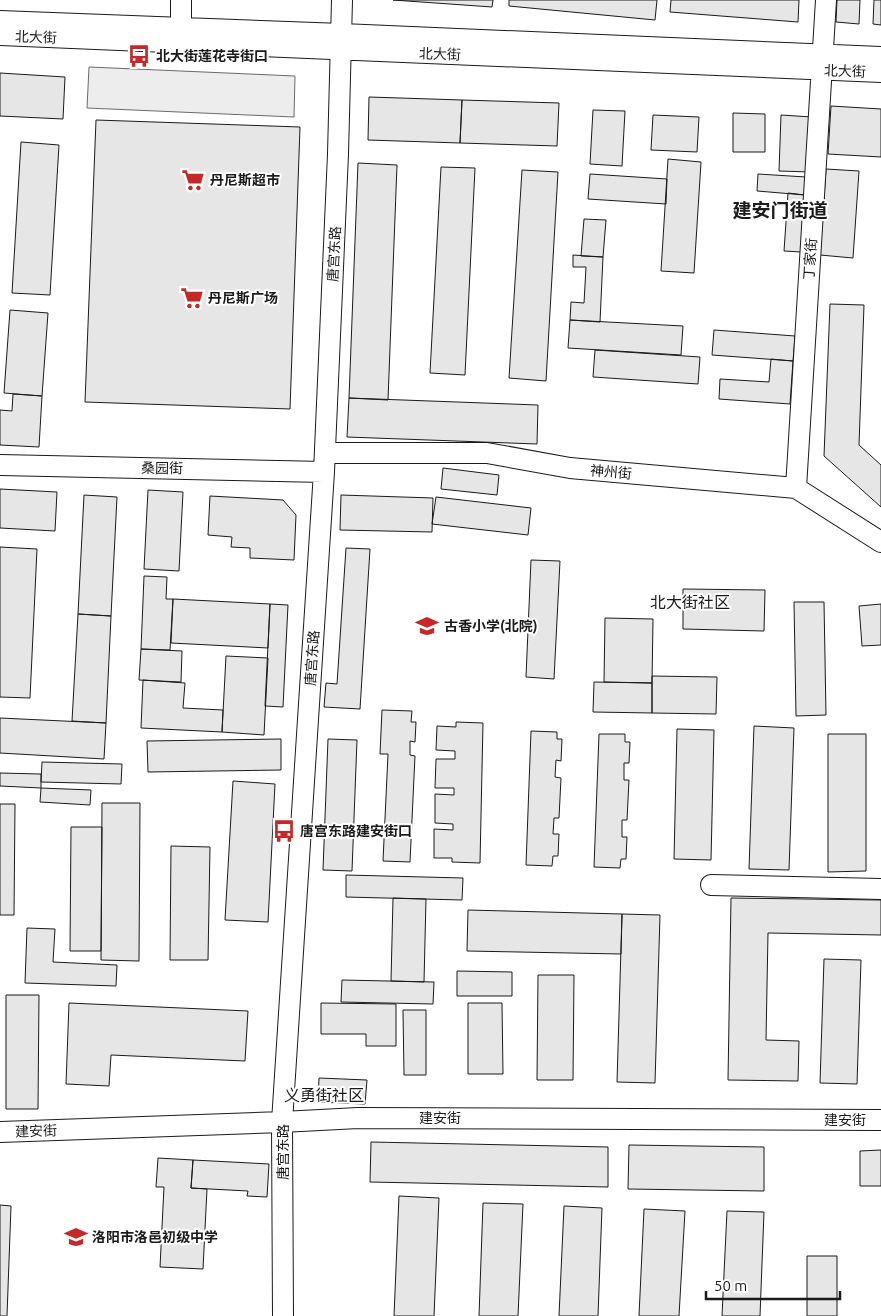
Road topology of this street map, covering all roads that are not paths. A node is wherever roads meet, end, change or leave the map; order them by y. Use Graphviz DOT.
graph roads {
  1 [pos="181,0"];
  2 [pos="342,0"];
  3 [pos="826,0"];
  4 [pos="0,21"];
  5 [pos="181,28"];
  6 [pos="0,35"];
  7 [pos="341,42"];
  8 [pos="881,57"];
  9 [pos="822,63"];
  10 [pos="881,72"];
  11 [pos="325,463"];
  12 [pos="0,465"];
  13 [pos="796,488"];
  14 [pos="881,542"];
  15 [pos="711,885"];
  16 [pos="881,889"];
  17 [pos="881,1120"];
  18 [pos="282,1122"];
  19 [pos="0,1132"];
  20 [pos="283,1316"];
  1 -- 5 [label="street"];
  2 -- 7 [label="street, 唐宫东路"];
  3 -- 9 [label="street, 丁家街"];
  4 -- 5 [label="street, 北大街"];
  5 -- 7 [label="street, 北大街"];
  6 -- 7 [label="street, 北大街"];
  7 -- 9 [label="street, 北大街"];
  7 -- 11 [label="street, 唐宫东路"];
  8 -- 9 [label="street, 北大街"];
  9 -- 10 [label="street, 北大街"];
  9 -- 13 [label="street, 丁家街"];
  11 -- 12 [label="street, 桑园街"];
  11 -- 13 [label="street, 神州街"];
  11 -- 18 [label="street, 唐宫东路"];
  13 -- 14 [label="street, 神州街"];
  15 -- 16 [label="street"];
  17 -- 18 [label="street, 建安街"];
  18 -- 19 [label="street, 建安街"];
  18 -- 20 [label="street, 唐宫东路"];
}
